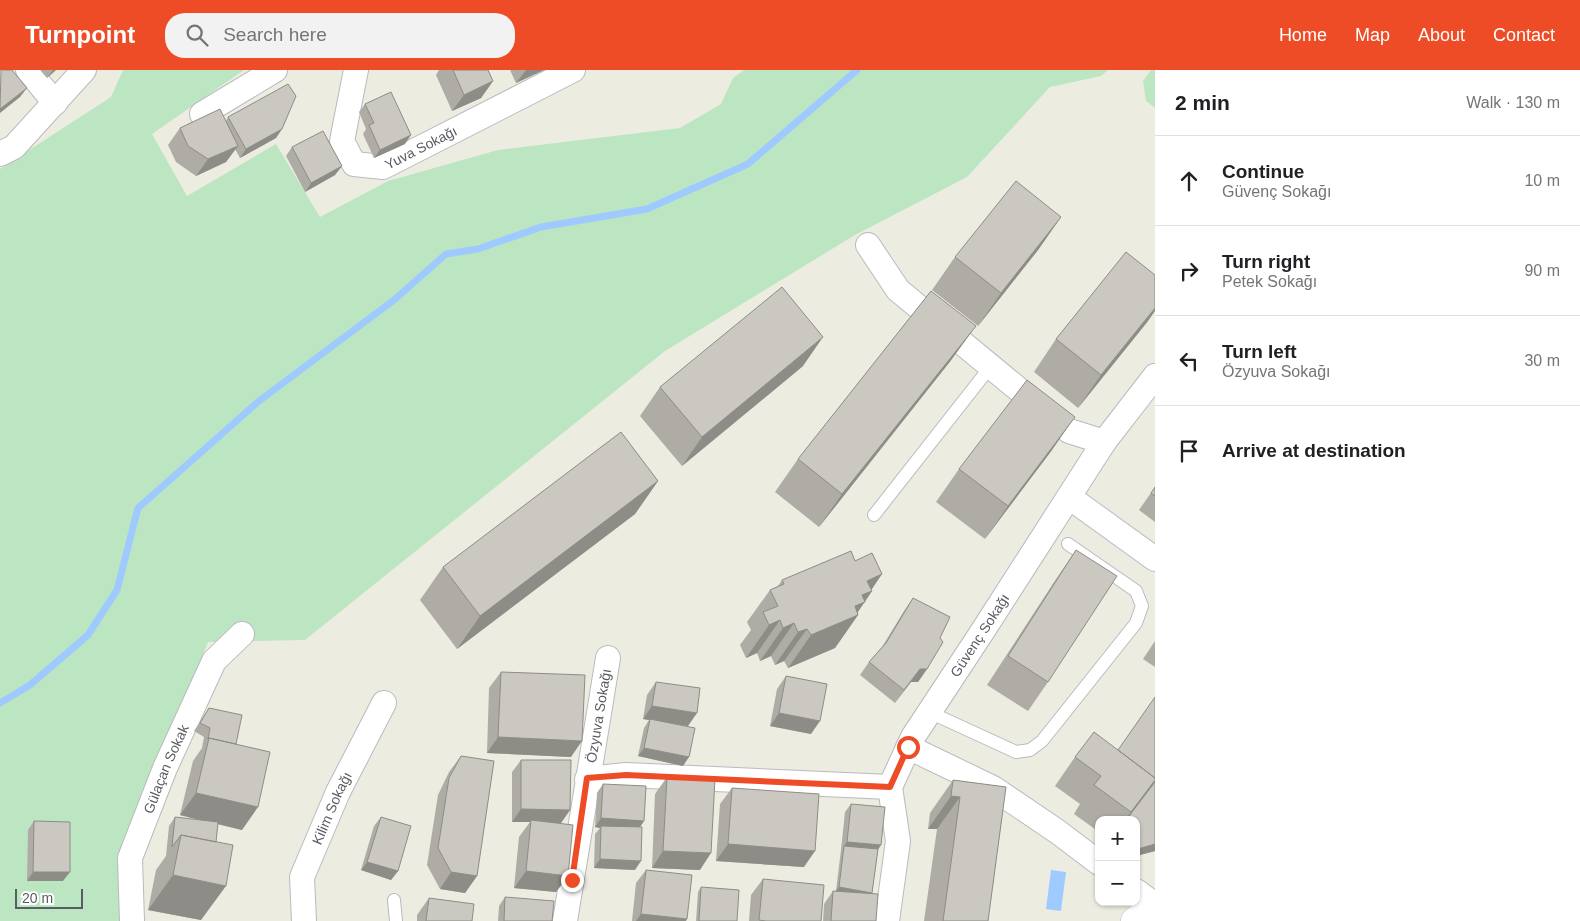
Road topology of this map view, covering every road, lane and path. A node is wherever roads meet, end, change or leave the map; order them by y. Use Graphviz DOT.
graph roads {
  1 [pos="28,70"];
  2 [pos="84,70"];
  3 [pos="275,70"];
  4 [pos="356,70"];
  5 [pos="573,70"];
  6 [pos="55,103"];
  7 [pos="202,114"];
  8 [pos="0,154"];
  9 [pos="868,245"];
  10 [pos="991,366"];
  11 [pos="1155,376"];
  12 [pos="1104,442"];
  13 [pos="1069,497"];
  14 [pos="874,515"];
  15 [pos="1068,544"];
  16 [pos="1155,559"];
  17 [pos="242,634"];
  18 [pos="608,658"];
  19 [pos="384,703"];
  20 [pos="929,712"];
  21 [pos="908,747"];
  22 [pos="587,778"];
  23 [pos="890,787"];
  24 [pos="1096,861"];
  25 [pos="1140,894"];
  26 [pos="394,900"];
  27 [pos="1155,906"];
  28 [pos="132,921"];
  29 [pos="304,921"];
  30 [pos="396,921"];
  31 [pos="565,921"];
  32 [pos="887,921"];
  33 [pos="1136,921"];
  1 -- 6 [label="street"];
  2 -- 6 [label="street"];
  3 -- 7 [label="street"];
  4 -- 5 [label="street, Yuva Sokağı"];
  6 -- 8 [label="street"];
  9 -- 10 [label="street"];
  10 -- 12 [label="street"];
  10 -- 14 [label="lane"];
  11 -- 12 [label="street, Güvenç Sokağı"];
  12 -- 13 [label="street, Güvenç Sokağı"];
  13 -- 16 [label="street"];
  13 -- 20 [label="street, Güvenç Sokağı"];
  15 -- 20 [label="lane"];
  17 -- 28 [label="street, Gülaçan Sokak"];
  18 -- 22 [label="street, Özyuva Sokağı"];
  19 -- 29 [label="street, Kilim Sokağı"];
  20 -- 21 [label="street, Güvenç Sokağı"];
  21 -- 23 [label="street, Güvenç Sokağı"];
  21 -- 24 [label="street"];
  22 -- 23 [label="street"];
  22 -- 31 [label="street, Özyuva Sokağı"];
  23 -- 32 [label="street"];
  25 -- 27 [label="street"];
  26 -- 30 [label="lane"];
  27 -- 33 [label="main road"];
}
